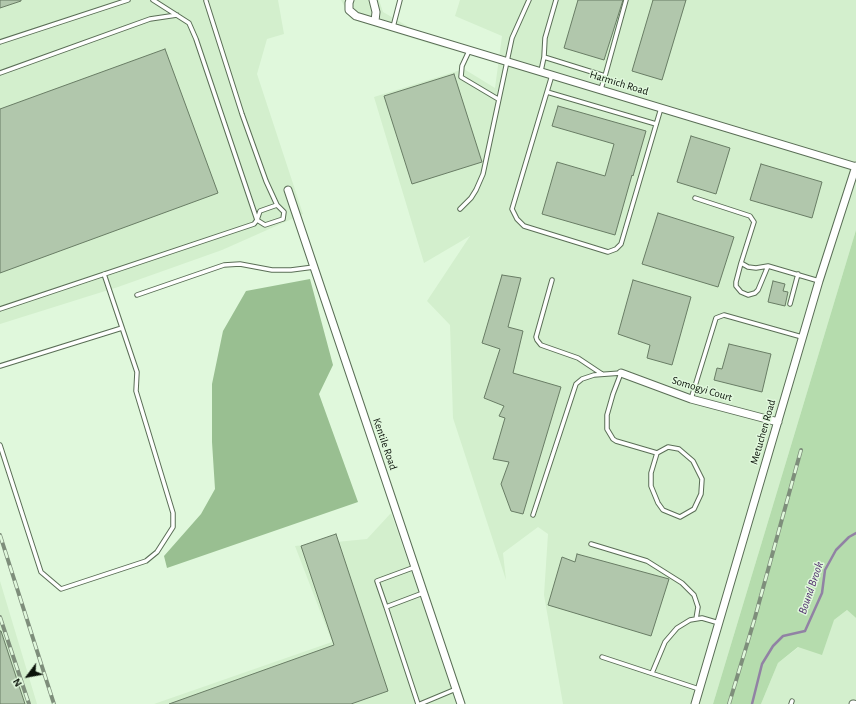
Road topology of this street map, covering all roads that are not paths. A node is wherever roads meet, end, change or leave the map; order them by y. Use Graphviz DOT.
graph roads {
  1 [pos="128,0"];
  2 [pos="153,0"];
  3 [pos="373,0"];
  4 [pos="400,0"];
  5 [pos="529,0"];
  6 [pos="556,0"];
  7 [pos="626,0"];
  8 [pos="349,1"];
  9 [pos="206,2"];
  10 [pos="177,15"];
  11 [pos="375,21"];
  12 [pos="393,26"];
  13 [pos="0,42"];
  14 [pos="470,50"];
  15 [pos="544,57"];
  16 [pos="506,61"];
  17 [pos="541,71"];
  18 [pos="0,73"];
  19 [pos="552,75"];
  20 [pos="605,76"];
  21 [pos="601,89"];
  22 [pos="547,92"];
  23 [pos="498,99"];
  24 [pos="662,107"];
  25 [pos="656,124"];
  26 [pos="856,166"];
  27 [pos="288,190"];
  28 [pos="695,198"];
  29 [pos="277,204"];
  30 [pos="294,208"];
  31 [pos="460,209"];
  32 [pos="284,212"];
  33 [pos="257,220"];
  34 [pos="741,263"];
  35 [pos="768,266"];
  36 [pos="314,267"];
  37 [pos="104,274"];
  38 [pos="798,274"];
  39 [pos="552,280"];
  40 [pos="819,281"];
  41 [pos="137,295"];
  42 [pos="790,304"];
  43 [pos="0,309"];
  44 [pos="122,328"];
  45 [pos="803,337"];
  46 [pos="0,366"];
  47 [pos="621,373"];
  48 [pos="603,375"];
  49 [pos="691,399"];
  50 [pos="778,422"];
  51 [pos="0,445"];
  52 [pos="657,453"];
  53 [pos="534,515"];
  54 [pos="591,544"];
  55 [pos="415,567"];
  56 [pos="424,593"];
  57 [pos="386,607"];
  58 [pos="696,619"];
  59 [pos="719,623"];
  60 [pos="602,657"];
  61 [pos="652,674"];
  62 [pos="456,689"];
  63 [pos="699,689"];
  64 [pos="419,704"];
  65 [pos="461,704"];
  66 [pos="695,704"];
  1 -- 13 [label="lane"];
  2 -- 10 [label="lane"];
  3 -- 11 [label="street"];
  4 -- 12 [label="lane"];
  5 -- 16 [label="lane"];
  6 -- 15 [label="lane"];
  7 -- 20 [label="lane"];
  8 -- 11 [label="street, Harmich Road"];
  9 -- 29 [label="lane"];
  10 -- 18 [label="lane"];
  10 -- 33 [label="lane"];
  11 -- 12 [label="street, Harmich Road"];
  12 -- 14 [label="street, Harmich Road"];
  14 -- 16 [label="street, Harmich Road"];
  14 -- 23 [label="lane"];
  15 -- 17 [label="lane"];
  15 -- 20 [label="lane"];
  16 -- 17 [label="street, Harmich Road"];
  16 -- 23 [label="lane"];
  17 -- 19 [label="street, Harmich Road"];
  19 -- 21 [label="street, Harmich Road"];
  19 -- 22 [label="lane"];
  20 -- 21 [label="lane"];
  21 -- 24 [label="street, Harmich Road"];
  22 -- 25 [label="lane"];
  22 -- 25 [label="lane"];
  23 -- 31 [label="lane"];
  24 -- 25 [label="lane"];
  24 -- 26 [label="street, Harmich Road"];
  26 -- 40 [label="street, Metuchen Road"];
  27 -- 30 [label="street, Kentile Road"];
  28 -- 34 [label="lane"];
  29 -- 32 [label="lane"];
  29 -- 33 [label="lane"];
  30 -- 32 [label="lane"];
  30 -- 36 [label="street, Kentile Road"];
  32 -- 33 [label="lane"];
  33 -- 37 [label="lane"];
  34 -- 35 [label="lane"];
  34 -- 35 [label="lane"];
  35 -- 38 [label="lane"];
  36 -- 41 [label="lane"];
  36 -- 55 [label="street, Kentile Road"];
  37 -- 43 [label="lane"];
  37 -- 44 [label="lane"];
  38 -- 40 [label="lane"];
  38 -- 42 [label="lane"];
  39 -- 48 [label="lane"];
  40 -- 45 [label="street, Metuchen Road"];
  44 -- 46 [label="lane"];
  44 -- 51 [label="lane"];
  45 -- 49 [label="lane"];
  45 -- 50 [label="street, Metuchen Road"];
  47 -- 48 [label="lane"];
  47 -- 49 [label="street, Somogyi Court"];
  47 -- 52 [label="lane"];
  48 -- 53 [label="lane"];
  49 -- 50 [label="street, Somogyi Court"];
  50 -- 59 [label="street, Metuchen Road"];
  52 -- 52 [label="lane"];
  54 -- 58 [label="lane"];
  55 -- 56 [label="street, Kentile Road"];
  55 -- 57 [label="lane"];
  56 -- 57 [label="lane"];
  56 -- 62 [label="street, Kentile Road"];
  57 -- 64 [label="lane"];
  58 -- 59 [label="lane"];
  58 -- 61 [label="lane"];
  59 -- 63 [label="street, Metuchen Road"];
  60 -- 61 [label="lane"];
  61 -- 63 [label="lane"];
  62 -- 64 [label="lane"];
  62 -- 65 [label="street, Kentile Road"];
  63 -- 66 [label="street, Metuchen Road"];
}
